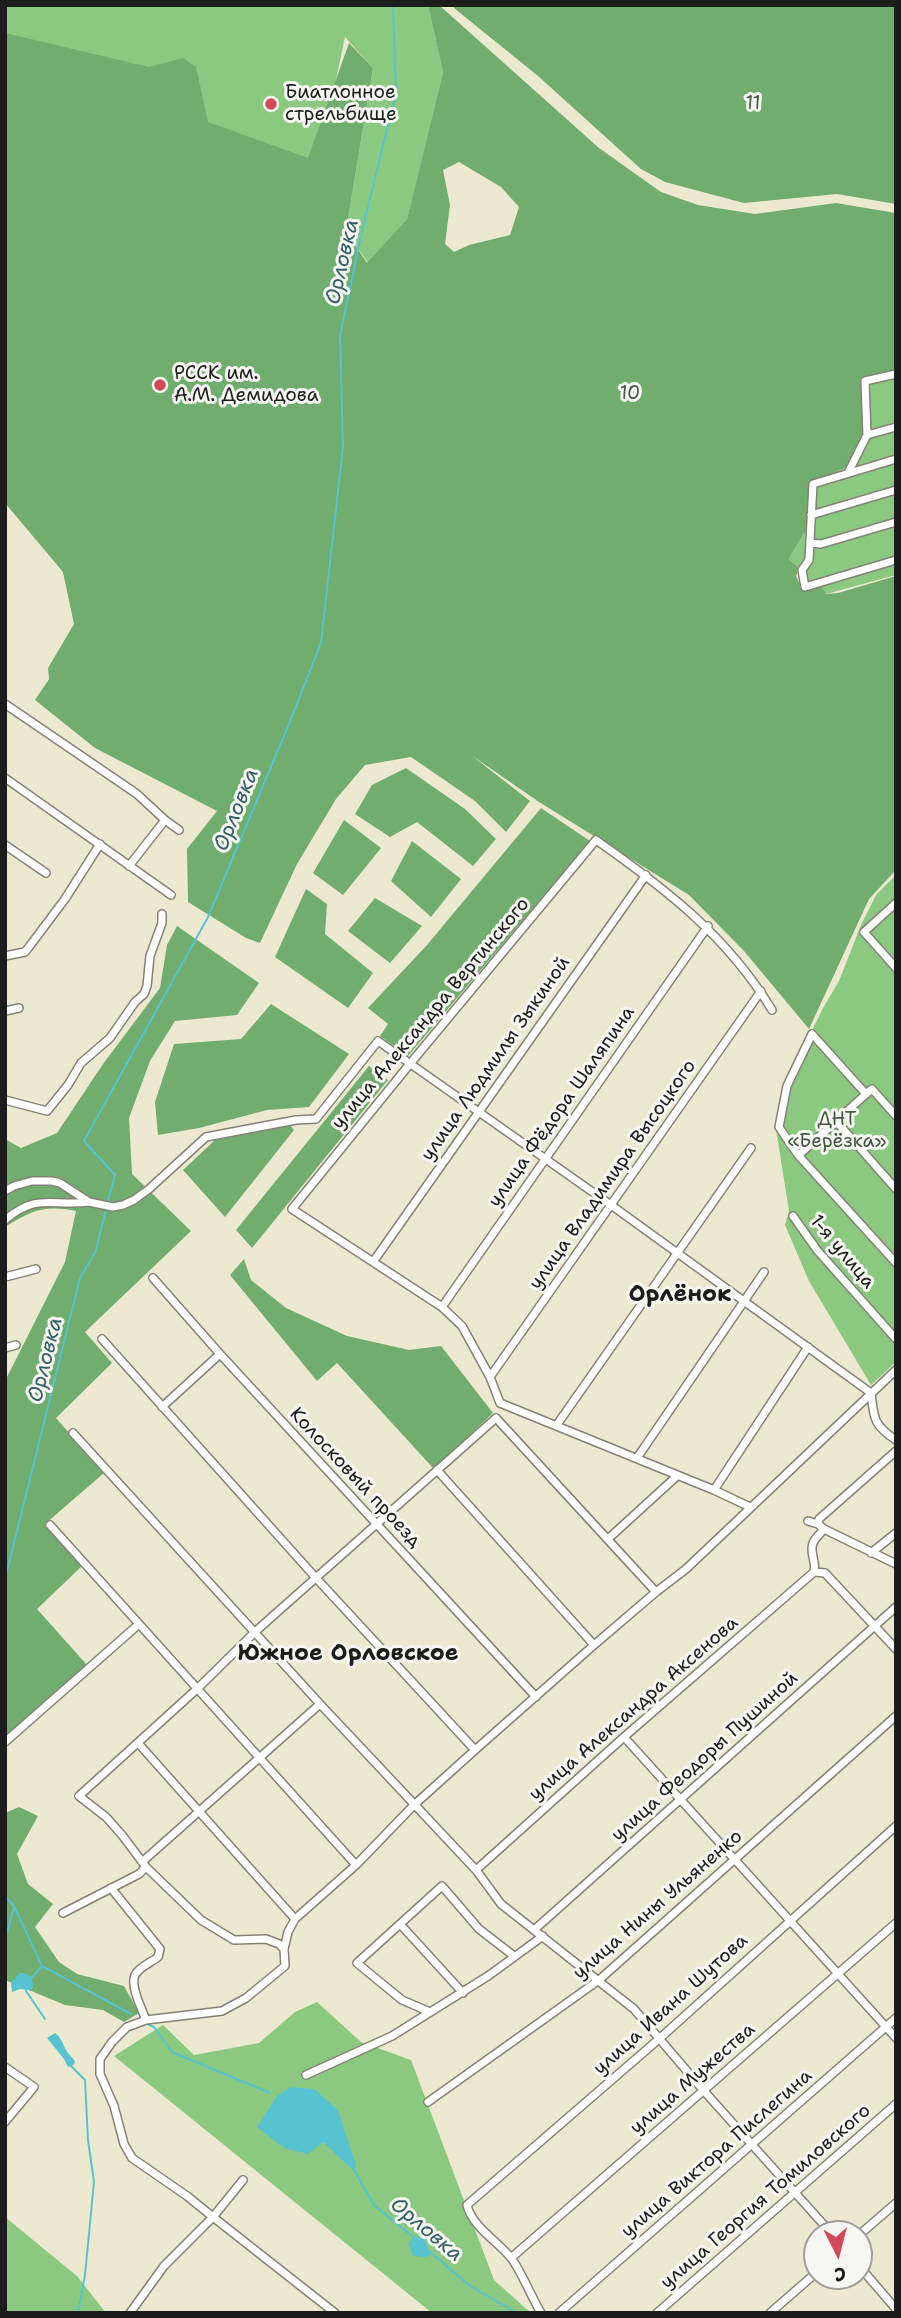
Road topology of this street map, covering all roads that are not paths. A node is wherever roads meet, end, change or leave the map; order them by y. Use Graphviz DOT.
graph roads {
  1 [pos="896,374"];
  2 [pos="896,427"];
  3 [pos="867,435"];
  4 [pos="896,459"];
  5 [pos="848,474"];
  6 [pos="896,490"];
  7 [pos="811,515"];
  8 [pos="896,522"];
  9 [pos="810,543"];
  10 [pos="896,559"];
  11 [pos="5,704"];
  12 [pos="5,778"];
  13 [pos="165,820"];
  14 [pos="179,830"];
  15 [pos="100,844"];
  16 [pos="5,845"];
  17 [pos="130,866"];
  18 [pos="46,873"];
  19 [pos="646,875"];
  20 [pos="171,895"];
  21 [pos="896,903"];
  22 [pos="162,914"];
  23 [pos="708,926"];
  24 [pos="5,956"];
  25 [pos="896,968"];
  26 [pos="761,991"];
  27 [pos="19,1008"];
  28 [pos="772,1010"];
  29 [pos="5,1011"];
  30 [pos="409,1065"];
  31 [pos="866,1094"];
  32 [pos="5,1100"];
  33 [pos="477,1113"];
  34 [pos="896,1116"];
  35 [pos="836,1121"];
  36 [pos="751,1148"];
  37 [pos="799,1155"];
  38 [pos="544,1159"];
  39 [pos="896,1189"];
  40 [pos="5,1191"];
  41 [pos="89,1202"];
  42 [pos="611,1205"];
  43 [pos="793,1216"];
  44 [pos="5,1220"];
  45 [pos="676,1253"];
  46 [pos="373,1262"];
  47 [pos="896,1263"];
  48 [pos="36,1269"];
  49 [pos="764,1272"];
  50 [pos="5,1277"];
  51 [pos="153,1278"];
  52 [pos="743,1300"];
  53 [pos="442,1307"];
  54 [pos="102,1339"];
  55 [pos="896,1339"];
  56 [pos="16,1345"];
  57 [pos="808,1347"];
  58 [pos="5,1348"];
  59 [pos="220,1354"];
  60 [pos="896,1370"];
  61 [pos="491,1377"];
  62 [pos="871,1393"];
  63 [pos="162,1407"];
  64 [pos="556,1426"];
  65 [pos="73,1433"];
  66 [pos="896,1440"];
  67 [pos="896,1451"];
  68 [pos="637,1458"];
  69 [pos="437,1470"];
  70 [pos="677,1476"];
  71 [pos="714,1490"];
  72 [pos="750,1507"];
  73 [pos="808,1521"];
  74 [pos="376,1524"];
  75 [pos="50,1525"];
  76 [pos="821,1527"];
  77 [pos="896,1532"];
  78 [pos="608,1539"];
  79 [pos="871,1553"];
  80 [pos="896,1564"];
  81 [pos="814,1572"];
  82 [pos="316,1578"];
  83 [pos="656,1592"];
  84 [pos="896,1607"];
  85 [pos="139,1624"];
  86 [pos="875,1626"];
  87 [pos="256,1631"];
  88 [pos="594,1645"];
  89 [pos="896,1649"];
  90 [pos="197,1689"];
  91 [pos="536,1697"];
  92 [pos="320,1704"];
  93 [pos="896,1716"];
  94 [pos="624,1737"];
  95 [pos="5,1742"];
  96 [pos="138,1743"];
  97 [pos="475,1750"];
  98 [pos="259,1758"];
  99 [pos="680,1800"];
  100 [pos="414,1805"];
  101 [pos="199,1811"];
  102 [pos="896,1826"];
  103 [pos="734,1861"];
  104 [pos="144,1865"];
  105 [pos="356,1865"];
  106 [pos="477,1870"];
  107 [pos="111,1888"];
  108 [pos="63,1913"];
  109 [pos="295,1920"];
  110 [pos="790,1922"];
  111 [pos="896,1923"];
  112 [pos="400,1924"];
  113 [pos="534,1930"];
  114 [pos="542,1936"];
  115 [pos="284,1949"];
  116 [pos="514,1956"];
  117 [pos="838,1975"];
  118 [pos="599,1980"];
  119 [pos="463,1993"];
  120 [pos="429,2012"];
  121 [pos="896,2018"];
  122 [pos="146,2020"];
  123 [pos="885,2027"];
  124 [pos="896,2038"];
  125 [pos="659,2039"];
  126 [pos="5,2067"];
  127 [pos="306,2076"];
  128 [pos="704,2091"];
  129 [pos="428,2102"];
  130 [pos="896,2104"];
  131 [pos="5,2122"];
  132 [pos="752,2144"];
  133 [pos="243,2180"];
  134 [pos="795,2193"];
  135 [pos="896,2203"];
  136 [pos="213,2217"];
  137 [pos="819,2220"];
  138 [pos="873,2223"];
  139 [pos="511,2258"];
  140 [pos="873,2283"];
  141 [pos="803,2284"];
  142 [pos="896,2311"];
  143 [pos="130,2313"];
  144 [pos="335,2313"];
  145 [pos="541,2313"];
  146 [pos="559,2313"];
  147 [pos="657,2313"];
  148 [pos="770,2313"];
  1 -- 3 [label="street"];
  2 -- 3 [label="street"];
  3 -- 5 [label="street"];
  4 -- 5 [label="street"];
  5 -- 7 [label="street"];
  6 -- 7 [label="street"];
  7 -- 9 [label="street"];
  8 -- 9 [label="street"];
  9 -- 10 [label="street"];
  11 -- 13 [label="street"];
  12 -- 15 [label="street"];
  13 -- 14 [label="street"];
  13 -- 17 [label="street"];
  15 -- 17 [label="street"];
  15 -- 24 [label="street"];
  16 -- 18 [label="street"];
  17 -- 20 [label="street"];
  19 -- 23 [label="street"];
  19 -- 30 [label="street, улица Александра Вертинского"];
  19 -- 33 [label="street, улица Людмилы Зыкиной"];
  21 -- 25 [label="street"];
  22 -- 32 [label="street"];
  23 -- 26 [label="street"];
  23 -- 38 [label="street, улица Фёдора Шаляпина"];
  26 -- 28 [label="street"];
  26 -- 42 [label="street, улица Владимира Высоцкого"];
  27 -- 29 [label="street"];
  30 -- 33 [label="street"];
  30 -- 41 [label="street"];
  30 -- 46 [label="street, улица Александра Вертинского"];
  31 -- 34 [label="street"];
  31 -- 35 [label="street"];
  31 -- 37 [label="street"];
  33 -- 38 [label="street"];
  33 -- 46 [label="street, улица Людмилы Зыкиной"];
  35 -- 37 [label="street"];
  35 -- 39 [label="street"];
  36 -- 45 [label="street"];
  37 -- 47 [label="street"];
  38 -- 42 [label="street"];
  38 -- 53 [label="street, улица Фёдора Шаляпина"];
  40 -- 41 [label="street"];
  41 -- 44 [label="street"];
  42 -- 45 [label="street"];
  42 -- 61 [label="street, улица Владимира Высоцкого"];
  43 -- 55 [label="street, 1-я улица"];
  45 -- 52 [label="street"];
  45 -- 64 [label="street"];
  46 -- 53 [label="street"];
  48 -- 50 [label="street"];
  49 -- 52 [label="street"];
  51 -- 59 [label="street, Колосковый проезд"];
  52 -- 57 [label="street"];
  52 -- 68 [label="street"];
  53 -- 61 [label="street"];
  54 -- 63 [label="street"];
  56 -- 58 [label="street"];
  57 -- 62 [label="street"];
  57 -- 71 [label="street"];
  59 -- 63 [label="street"];
  59 -- 74 [label="street, Колосковый проезд"];
  60 -- 62 [label="street"];
  61 -- 64 [label="street"];
  62 -- 66 [label="street"];
  62 -- 72 [label="street"];
  63 -- 82 [label="street"];
  64 -- 68 [label="street"];
  65 -- 87 [label="street"];
  67 -- 76 [label="street"];
  68 -- 70 [label="street"];
  69 -- 74 [label="street"];
  69 -- 78 [label="street"];
  69 -- 88 [label="street"];
  70 -- 71 [label="street"];
  70 -- 78 [label="street"];
  71 -- 72 [label="street"];
  72 -- 83 [label="street"];
  73 -- 76 [label="street"];
  74 -- 82 [label="street"];
  74 -- 91 [label="street, Колосковый проезд"];
  75 -- 85 [label="street"];
  76 -- 79 [label="street"];
  76 -- 81 [label="street"];
  77 -- 79 [label="street"];
  78 -- 83 [label="street"];
  79 -- 80 [label="street"];
  81 -- 86 [label="street"];
  81 -- 94 [label="street, улица Александра Аксенова"];
  82 -- 87 [label="street"];
  82 -- 97 [label="street"];
  83 -- 88 [label="street"];
  84 -- 86 [label="street, улица Феодоры Пушиной"];
  85 -- 90 [label="street"];
  85 -- 95 [label="street"];
  86 -- 89 [label="street"];
  86 -- 99 [label="street, улица Феодоры Пушиной"];
  87 -- 90 [label="street"];
  87 -- 92 [label="street"];
  88 -- 91 [label="street"];
  90 -- 96 [label="street"];
  90 -- 98 [label="street"];
  91 -- 97 [label="street"];
  92 -- 98 [label="street"];
  92 -- 100 [label="street"];
  93 -- 103 [label="street, улица Нины Ульяненко"];
  94 -- 99 [label="street"];
  94 -- 106 [label="street, улица Александра Аксенова"];
  96 -- 101 [label="street"];
  96 -- 104 [label="street"];
  97 -- 100 [label="street"];
  98 -- 101 [label="street"];
  98 -- 105 [label="street"];
  99 -- 103 [label="street"];
  99 -- 113 [label="street, улица Феодоры Пушиной"];
  100 -- 105 [label="street"];
  100 -- 106 [label="street"];
  101 -- 104 [label="street"];
  101 -- 109 [label="street"];
  102 -- 110 [label="street, улица Ивана Шутова"];
  103 -- 110 [label="street"];
  103 -- 118 [label="street, улица Нины Ульяненко"];
  104 -- 107 [label="street"];
  104 -- 115 [label="street"];
  105 -- 109 [label="street"];
  106 -- 113 [label="street"];
  107 -- 108 [label="street"];
  107 -- 122 [label="street"];
  109 -- 115 [label="street"];
  110 -- 117 [label="street"];
  110 -- 125 [label="street, улица Ивана Шутова"];
  111 -- 117 [label="street, улица Мужества"];
  112 -- 116 [label="street"];
  112 -- 119 [label="street"];
  112 -- 120 [label="street"];
  113 -- 114 [label="street"];
  114 -- 116 [label="street"];
  114 -- 118 [label="street"];
  115 -- 122 [label="street"];
  116 -- 119 [label="street"];
  117 -- 123 [label="street"];
  117 -- 128 [label="street, улица Мужества"];
  118 -- 125 [label="street"];
  118 -- 129 [label="street, улица Нины Ульяненко"];
  119 -- 120 [label="street"];
  120 -- 127 [label="street"];
  121 -- 123 [label="street, улица Виктора Пислегина"];
  122 -- 136 [label="street"];
  123 -- 124 [label="street"];
  123 -- 132 [label="street, улица Виктора Пислегина"];
  125 -- 128 [label="street"];
  125 -- 139 [label="street, улица Ивана Шутова"];
  126 -- 131 [label="street"];
  128 -- 132 [label="street"];
  128 -- 139 [label="street, улица Мужества"];
  130 -- 134 [label="street, улица Георгия Томиловского"];
  132 -- 134 [label="street"];
  132 -- 146 [label="street, улица Виктора Пислегина"];
  133 -- 136 [label="street"];
  134 -- 137 [label="street"];
  134 -- 147 [label="street, улица Георгия Томиловского"];
  135 -- 138 [label="street"];
  136 -- 143 [label="street"];
  136 -- 144 [label="street"];
  139 -- 145 [label="street"];
  140 -- 142 [label="street"];
  141 -- 148 [label="street"];
}
